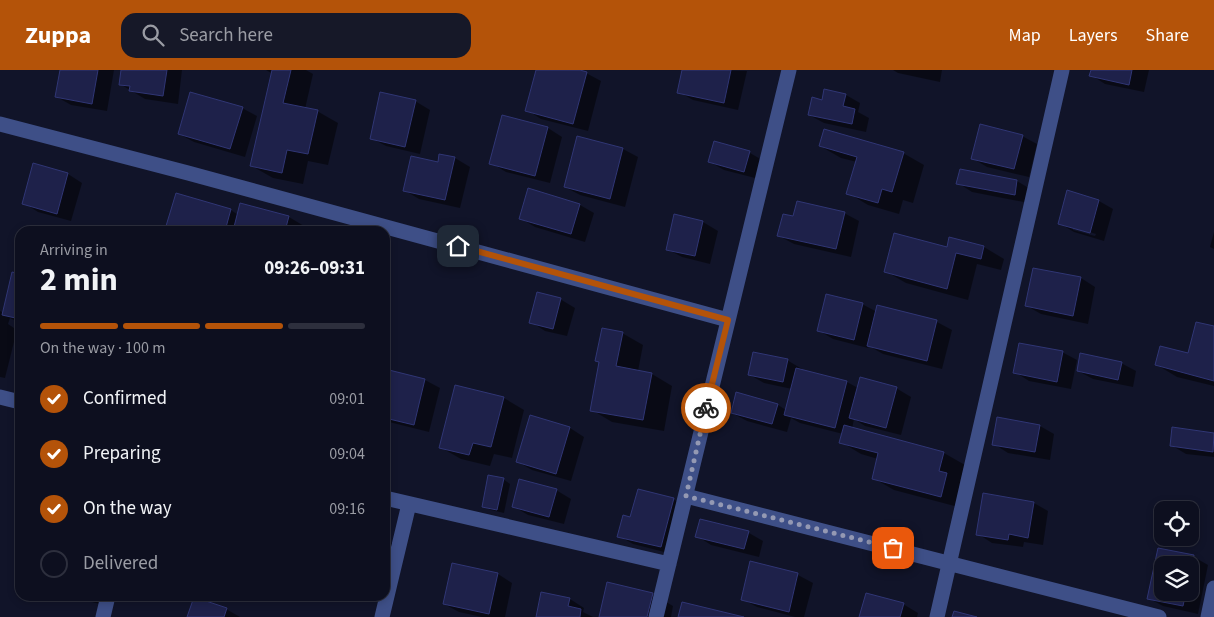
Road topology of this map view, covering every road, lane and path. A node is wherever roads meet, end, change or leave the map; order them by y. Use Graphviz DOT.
graph roads {
  1 [pos="789,70"];
  2 [pos="1062,70"];
  3 [pos="0,124"];
  4 [pos="383,226"];
  5 [pos="390,228"];
  6 [pos="728,320"];
  7 [pos="0,397"];
  8 [pos="15,401"];
  9 [pos="686,496"];
  10 [pos="390,499"];
  11 [pos="410,504"];
  12 [pos="950,562"];
  13 [pos="669,564"];
  14 [pos="390,585"];
  15 [pos="1214,588"];
  16 [pos="107,601"];
  17 [pos="386,601"];
  18 [pos="102,617"];
  19 [pos="382,617"];
  20 [pos="656,617"];
  21 [pos="937,617"];
  22 [pos="1158,617"];
  23 [pos="1208,617"];
  1 -- 6 [label="street"];
  2 -- 12 [label="street"];
  3 -- 4 [label="street"];
  5 -- 6 [label="street"];
  6 -- 9 [label="street"];
  7 -- 8 [label="street"];
  9 -- 12 [label="street"];
  9 -- 13 [label="street"];
  10 -- 11 [label="street"];
  11 -- 13 [label="street"];
  11 -- 14 [label="street"];
  12 -- 21 [label="street"];
  12 -- 22 [label="street"];
  13 -- 20 [label="street"];
  15 -- 23 [label="street"];
  16 -- 18 [label="street"];
  17 -- 19 [label="street"];
}
